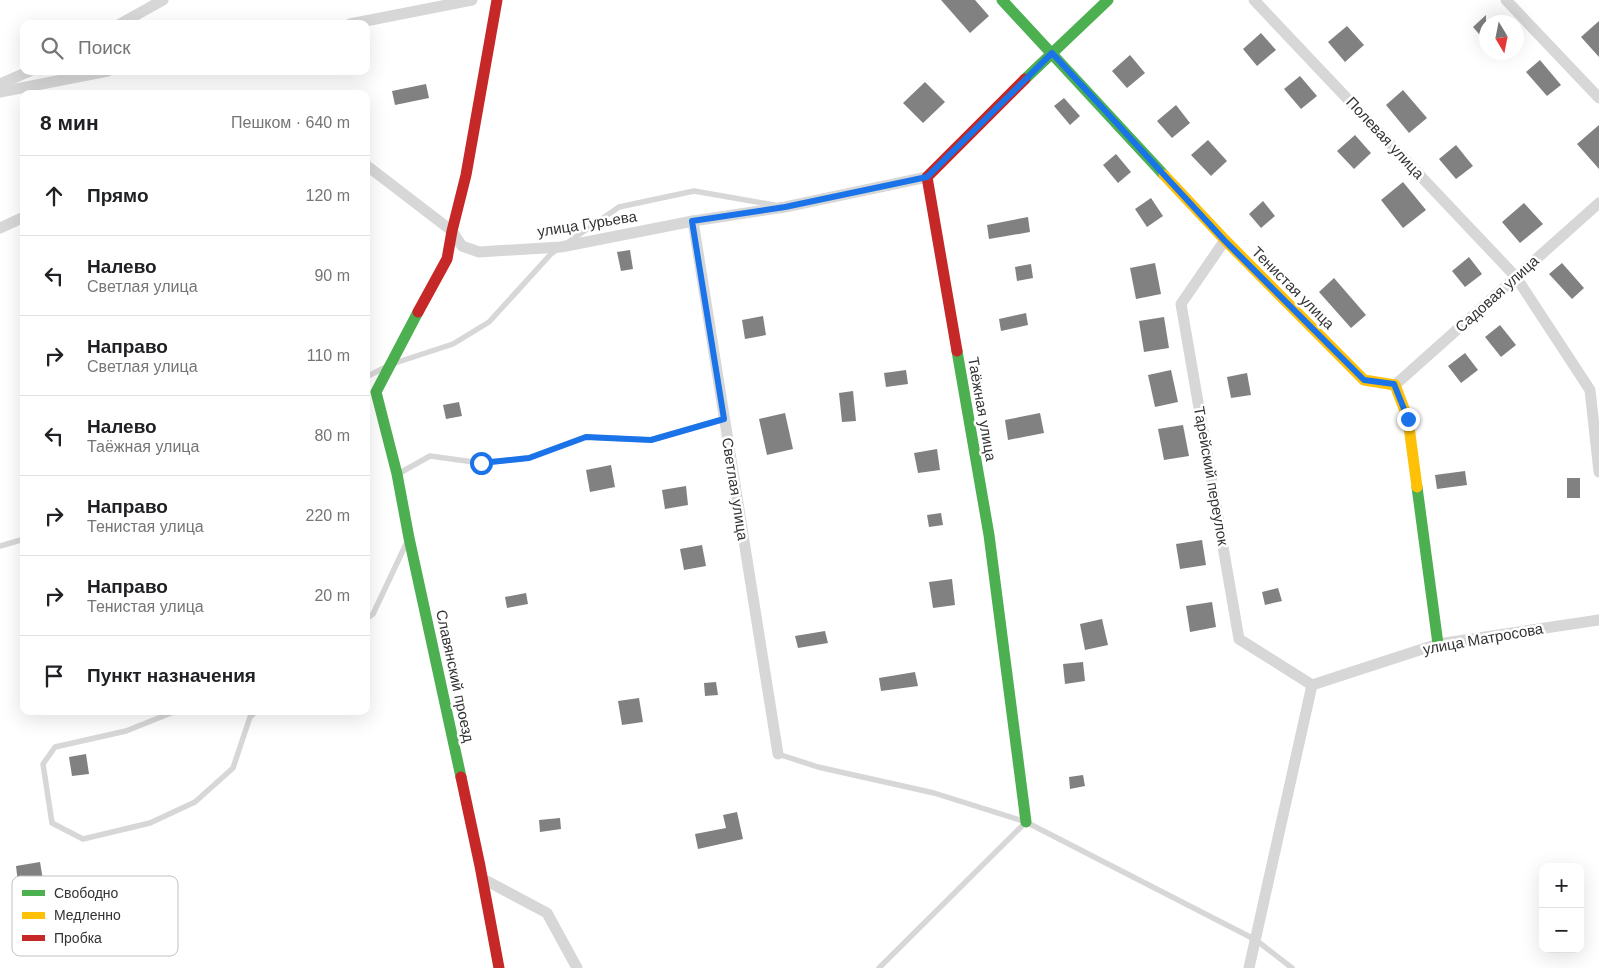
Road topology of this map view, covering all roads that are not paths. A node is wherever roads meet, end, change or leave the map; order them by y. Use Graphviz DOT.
graph roads {
  1 [pos="163,0"];
  2 [pos="472,0"];
  3 [pos="497,0"];
  4 [pos="1002,0"];
  5 [pos="1108,0"];
  6 [pos="1254,0"];
  7 [pos="1506,0"];
  8 [pos="127,20"];
  9 [pos="370,20"];
  10 [pos="1052,53"];
  11 [pos="21,75"];
  12 [pos="87,75"];
  13 [pos="0,84"];
  14 [pos="0,92"];
  15 [pos="1599,98"];
  16 [pos="370,168"];
  17 [pos="927,177"];
  18 [pos="1599,203"];
  19 [pos="785,207"];
  20 [pos="20,219"];
  21 [pos="692,221"];
  22 [pos="0,228"];
  23 [pos="452,231"];
  24 [pos="1224,240"];
  25 [pos="561,247"];
  26 [pos="1516,277"];
  27 [pos="390,365"];
  28 [pos="370,375"];
  29 [pos="1394,384"];
  30 [pos="724,419"];
  31 [pos="1599,472"];
  32 [pos="397,474"];
  33 [pos="409,538"];
  34 [pos="20,541"];
  35 [pos="0,546"];
  36 [pos="370,616"];
  37 [pos="1599,620"];
  38 [pos="1438,644"];
  39 [pos="1312,685"];
  40 [pos="165,715"];
  41 [pos="252,715"];
  42 [pos="778,754"];
  43 [pos="1026,822"];
  44 [pos="483,879"];
  45 [pos="1256,940"];
  46 [pos="500,968"];
  47 [pos="577,968"];
  48 [pos="879,968"];
  49 [pos="1249,968"];
  50 [pos="1292,968"];
  1 -- 8 [label="street"];
  2 -- 9 [label="street"];
  3 -- 23 [label="street"];
  4 -- 10 [label="street, Тенистая улица"];
  5 -- 10 [label="street"];
  6 -- 26 [label="street, Полевая улица"];
  7 -- 15 [label="street"];
  10 -- 17 [label="street"];
  10 -- 24 [label="street, Тенистая улица"];
  11 -- 13 [label="street"];
  12 -- 14 [label="street"];
  16 -- 23 [label="street, улица Гурьева"];
  17 -- 19 [label="street"];
  17 -- 43 [label="street, Таёжная улица"];
  18 -- 26 [label="street, Садовая улица"];
  19 -- 21 [label="street"];
  19 -- 25 [label="lane"];
  20 -- 22 [label="street"];
  21 -- 25 [label="street, улица Гурьева"];
  21 -- 30 [label="street, Светлая улица"];
  23 -- 25 [label="street, улица Гурьева"];
  23 -- 27 [label="street"];
  24 -- 29 [label="street, Тенистая улица"];
  24 -- 39 [label="street, Тарейский переулок"];
  25 -- 27 [label="lane"];
  26 -- 29 [label="street, Садовая улица"];
  26 -- 31 [label="street, Полевая улица"];
  27 -- 28 [label="lane"];
  27 -- 32 [label="street, Славянский проезд"];
  29 -- 38 [label="street"];
  30 -- 32 [label="lane"];
  30 -- 42 [label="street, Светлая улица"];
  32 -- 33 [label="street, Славянский проезд"];
  33 -- 36 [label="lane"];
  33 -- 44 [label="street, Славянский проезд"];
  34 -- 35 [label="lane"];
  37 -- 38 [label="street, улица Матросова"];
  38 -- 39 [label="street, улица Матросова"];
  39 -- 45 [label="street"];
  40 -- 41 [label="lane"];
  42 -- 43 [label="lane"];
  43 -- 45 [label="lane"];
  43 -- 48 [label="lane"];
  44 -- 46 [label="street, Славянский проезд"];
  44 -- 47 [label="street"];
  45 -- 49 [label="street"];
  45 -- 50 [label="lane"];
}
